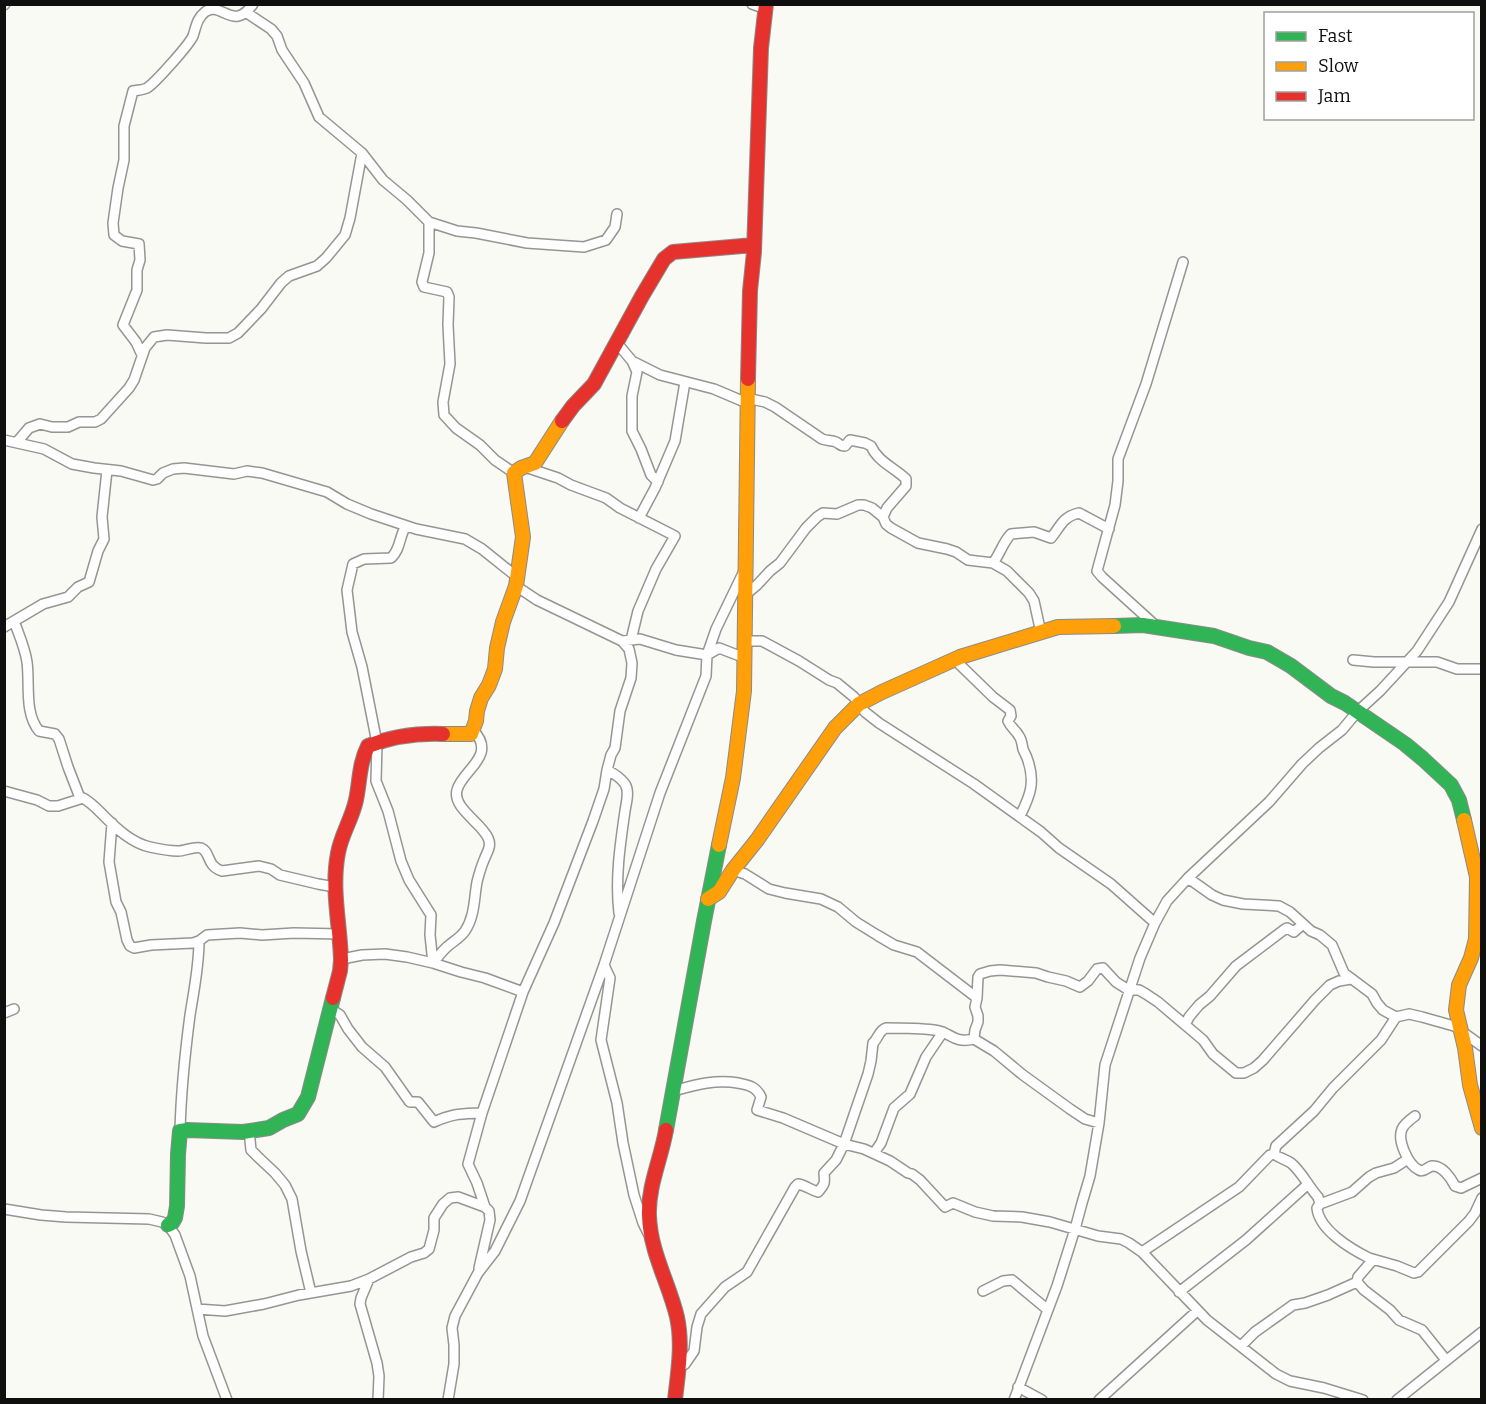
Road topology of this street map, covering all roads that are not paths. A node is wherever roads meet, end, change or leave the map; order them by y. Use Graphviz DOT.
graph roads {
  1 [pos="253,4"];
  2 [pos="761,6"];
  3 [pos="247,13"];
  4 [pos="362,153"];
  5 [pos="617,214"];
  6 [pos="429,222"];
  7 [pos="754,245"];
  8 [pos="1183,262"];
  9 [pos="617,343"];
  10 [pos="142,355"];
  11 [pos="632,361"];
  12 [pos="685,382"];
  13 [pos="747,400"];
  14 [pos="4,440"];
  15 [pos="17,442"];
  16 [pos="107,470"];
  17 [pos="520,470"];
  18 [pos="658,482"];
  19 [pos="883,517"];
  20 [pos="639,518"];
  21 [pos="406,526"];
  22 [pos="1109,529"];
  23 [pos="1482,529"];
  24 [pos="993,563"];
  25 [pos="746,566"];
  26 [pos="517,582"];
  27 [pos="746,594"];
  28 [pos="14,621"];
  29 [pos="4,627"];
  30 [pos="1158,628"];
  31 [pos="1041,633"];
  32 [pos="745,640"];
  33 [pos="626,641"];
  34 [pos="707,655"];
  35 [pos="745,658"];
  36 [pos="955,660"];
  37 [pos="1353,660"];
  38 [pos="1407,663"];
  39 [pos="1482,669"];
  40 [pos="860,704"];
  41 [pos="1357,712"];
  42 [pos="473,730"];
  43 [pos="377,743"];
  44 [pos="607,770"];
  45 [pos="4,791"];
  46 [pos="80,798"];
  47 [pos="1020,816"];
  48 [pos="112,823"];
  49 [pos="1478,860"];
  50 [pos="733,870"];
  51 [pos="1188,878"];
  52 [pos="335,887"];
  53 [pos="708,899"];
  54 [pos="619,917"];
  55 [pos="1155,923"];
  56 [pos="1303,924"];
  57 [pos="340,934"];
  58 [pos="199,941"];
  59 [pos="342,959"];
  60 [pos="432,963"];
  61 [pos="604,964"];
  62 [pos="1351,979"];
  63 [pos="1131,989"];
  64 [pos="523,992"];
  65 [pos="977,998"];
  66 [pos="331,1009"];
  67 [pos="1396,1017"];
  68 [pos="1185,1025"];
  69 [pos="1461,1030"];
  70 [pos="943,1032"];
  71 [pos="974,1039"];
  72 [pos="1482,1046"];
  73 [pos="673,1091"];
  74 [pos="482,1113"];
  75 [pos="1415,1116"];
  76 [pos="1099,1123"];
  77 [pos="1482,1128"];
  78 [pos="249,1130"];
  79 [pos="180,1131"];
  80 [pos="844,1144"];
  81 [pos="874,1153"];
  82 [pos="1274,1154"];
  83 [pos="1408,1159"];
  84 [pos="1482,1178"];
  85 [pos="1307,1185"];
  86 [pos="1482,1198"];
  87 [pos="1320,1203"];
  88 [pos="485,1207"];
  89 [pos="4,1209"];
  90 [pos="168,1225"];
  91 [pos="1075,1229"];
  92 [pos="651,1239"];
  93 [pos="1142,1252"];
  94 [pos="1369,1258"];
  95 [pos="478,1273"];
  96 [pos="369,1279"];
  97 [pos="1357,1282"];
  98 [pos="983,1291"];
  99 [pos="1179,1292"];
  100 [pos="311,1293"];
  101 [pos="197,1309"];
  102 [pos="1048,1310"];
  103 [pos="1197,1311"];
  104 [pos="1482,1332"];
  105 [pos="1241,1346"];
  106 [pos="1446,1360"];
  107 [pos="679,1368"];
  108 [pos="1018,1387"];
  109 [pos="227,1400"];
  110 [pos="378,1400"];
  111 [pos="448,1400"];
  112 [pos="675,1400"];
  113 [pos="1014,1400"];
  114 [pos="1042,1400"];
  115 [pos="1099,1400"];
  116 [pos="1363,1400"];
  117 [pos="1397,1400"];
  1 -- 3 [label="street"];
  2 -- 7 [label="street"];
  3 -- 4 [label="street"];
  3 -- 10 [label="street"];
  4 -- 6 [label="street"];
  4 -- 10 [label="street"];
  5 -- 6 [label="street"];
  6 -- 17 [label="street"];
  7 -- 9 [label="street"];
  7 -- 13 [label="street"];
  8 -- 22 [label="street"];
  9 -- 11 [label="street"];
  9 -- 17 [label="street"];
  10 -- 15 [label="street"];
  11 -- 12 [label="street"];
  11 -- 18 [label="street"];
  12 -- 13 [label="street"];
  12 -- 18 [label="street"];
  13 -- 19 [label="street"];
  13 -- 25 [label="street"];
  14 -- 15 [label="street"];
  15 -- 16 [label="street"];
  16 -- 21 [label="street"];
  16 -- 28 [label="street"];
  17 -- 20 [label="street"];
  17 -- 26 [label="street"];
  18 -- 20 [label="street"];
  19 -- 24 [label="street"];
  19 -- 27 [label="street"];
  20 -- 33 [label="street"];
  21 -- 26 [label="street"];
  21 -- 43 [label="street"];
  22 -- 24 [label="street"];
  22 -- 30 [label="street"];
  23 -- 38 [label="street"];
  24 -- 31 [label="street"];
  25 -- 27 [label="street"];
  25 -- 34 [label="street"];
  26 -- 33 [label="street"];
  26 -- 42 [label="street"];
  27 -- 32 [label="street"];
  28 -- 29 [label="street"];
  28 -- 46 [label="street"];
  30 -- 31 [label="street"];
  30 -- 41 [label="street"];
  31 -- 36 [label="street"];
  32 -- 35 [label="street"];
  32 -- 40 [label="street"];
  33 -- 34 [label="street"];
  33 -- 44 [label="street"];
  34 -- 35 [label="street"];
  34 -- 54 [label="street"];
  35 -- 53 [label="street"];
  36 -- 40 [label="street"];
  36 -- 47 [label="street"];
  37 -- 38 [label="street"];
  38 -- 39 [label="street"];
  38 -- 41 [label="street"];
  40 -- 47 [label="street"];
  40 -- 50 [label="street"];
  41 -- 49 [label="street"];
  41 -- 51 [label="street"];
  42 -- 43 [label="street"];
  42 -- 60 [label="street"];
  43 -- 52 [label="street"];
  43 -- 60 [label="street"];
  44 -- 54 [label="street"];
  44 -- 64 [label="street"];
  45 -- 46 [label="street"];
  46 -- 48 [label="street"];
  47 -- 55 [label="street"];
  48 -- 52 [label="street"];
  48 -- 58 [label="street"];
  49 -- 69 [label="street"];
  50 -- 53 [label="street"];
  50 -- 65 [label="street"];
  51 -- 55 [label="street"];
  51 -- 56 [label="street"];
  52 -- 57 [label="street"];
  53 -- 73 [label="street"];
  54 -- 61 [label="street"];
  55 -- 63 [label="street"];
  56 -- 62 [label="street"];
  56 -- 68 [label="street"];
  57 -- 58 [label="street"];
  57 -- 59 [label="street"];
  58 -- 79 [label="street"];
  59 -- 60 [label="street"];
  59 -- 66 [label="street"];
  60 -- 64 [label="street"];
  61 -- 92 [label="street"];
  61 -- 95 [label="street"];
  62 -- 67 [label="street"];
  62 -- 68 [label="street"];
  63 -- 65 [label="street"];
  63 -- 68 [label="street"];
  63 -- 76 [label="street"];
  64 -- 74 [label="street"];
  65 -- 71 [label="street"];
  66 -- 74 [label="street"];
  66 -- 78 [label="street"];
  67 -- 69 [label="street"];
  67 -- 82 [label="street"];
  69 -- 72 [label="street"];
  69 -- 77 [label="street"];
  70 -- 71 [label="street"];
  70 -- 80 [label="street"];
  70 -- 81 [label="street"];
  71 -- 76 [label="street"];
  73 -- 80 [label="street"];
  73 -- 92 [label="street"];
  74 -- 88 [label="street"];
  75 -- 83 [label="street"];
  76 -- 91 [label="street"];
  78 -- 79 [label="street"];
  78 -- 100 [label="street"];
  79 -- 90 [label="street"];
  80 -- 81 [label="street"];
  80 -- 107 [label="street"];
  81 -- 91 [label="street"];
  82 -- 85 [label="street"];
  82 -- 93 [label="street"];
  83 -- 84 [label="street"];
  83 -- 87 [label="street"];
  85 -- 87 [label="street"];
  85 -- 99 [label="street"];
  86 -- 94 [label="street"];
  87 -- 94 [label="street"];
  88 -- 95 [label="street"];
  88 -- 96 [label="street"];
  89 -- 90 [label="street"];
  90 -- 101 [label="street"];
  91 -- 93 [label="street"];
  91 -- 102 [label="street"];
  92 -- 107 [label="street"];
  93 -- 99 [label="street"];
  94 -- 97 [label="street"];
  95 -- 111 [label="street"];
  96 -- 100 [label="street"];
  96 -- 110 [label="street"];
  97 -- 105 [label="street"];
  97 -- 106 [label="street"];
  98 -- 102 [label="street"];
  99 -- 103 [label="street"];
  100 -- 101 [label="street"];
  101 -- 109 [label="street"];
  102 -- 108 [label="street"];
  103 -- 105 [label="street"];
  103 -- 115 [label="street"];
  104 -- 106 [label="street"];
  105 -- 116 [label="street"];
  106 -- 117 [label="street"];
  107 -- 112 [label="street"];
  108 -- 113 [label="street"];
  108 -- 114 [label="street"];
}
